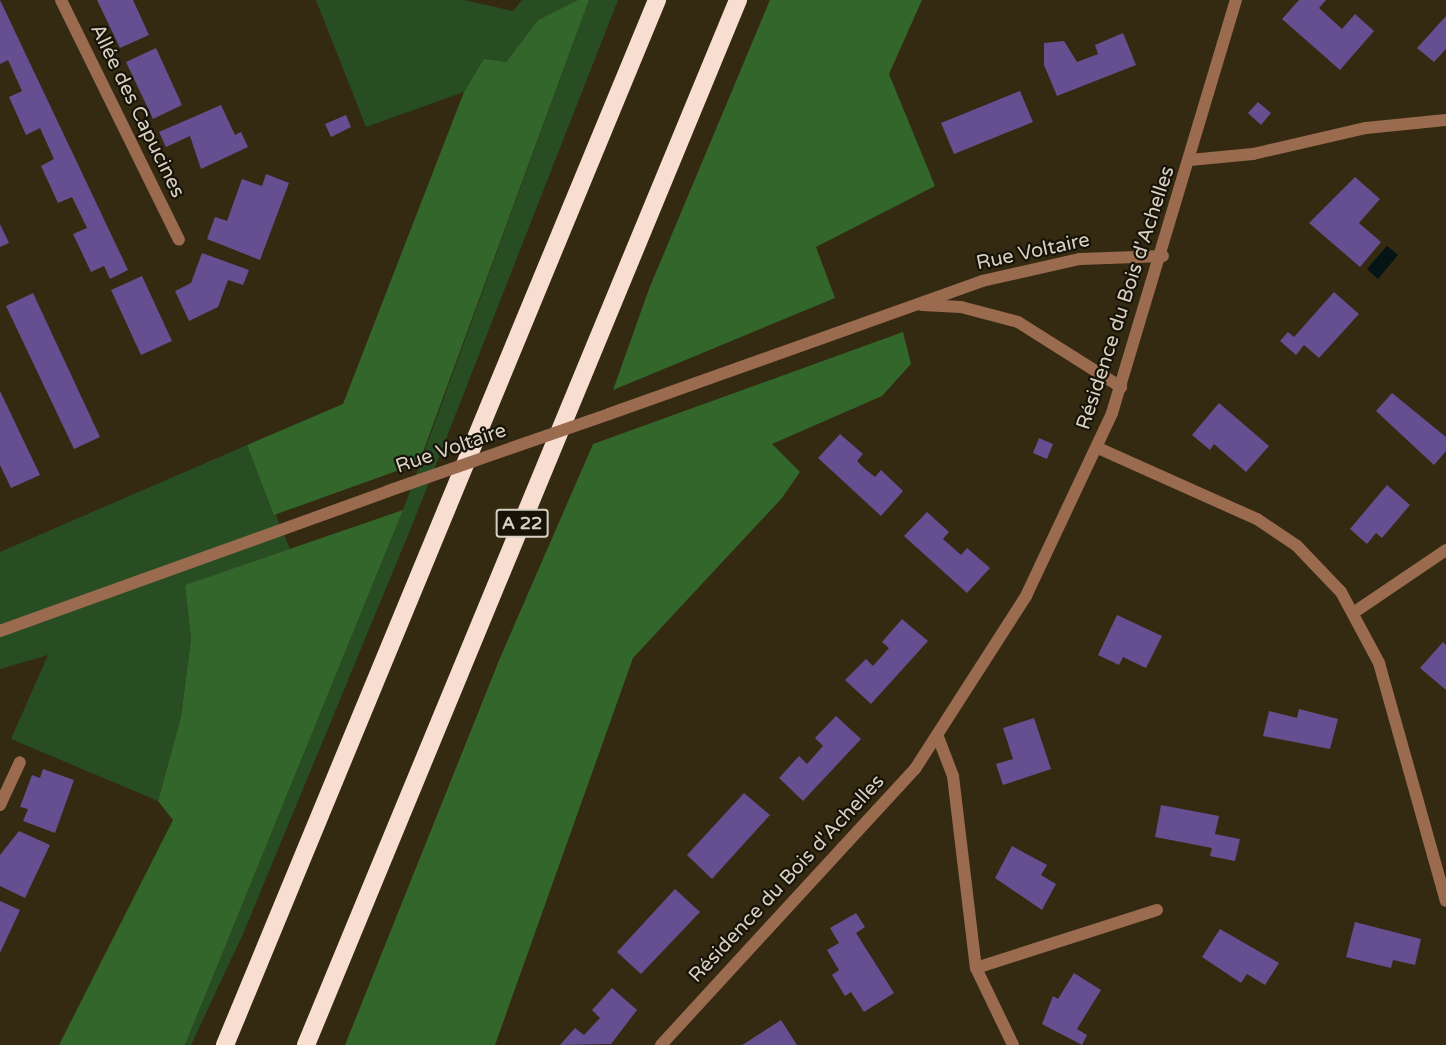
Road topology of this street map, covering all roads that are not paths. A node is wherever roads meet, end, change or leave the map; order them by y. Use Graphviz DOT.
graph roads {
  1 [pos="61,0"];
  2 [pos="657,0"];
  3 [pos="738,0"];
  4 [pos="1236,0"];
  5 [pos="1446,120"];
  6 [pos="1190,160"];
  7 [pos="179,240"];
  8 [pos="1162,256"];
  9 [pos="915,305"];
  10 [pos="1121,387"];
  11 [pos="1098,448"];
  12 [pos="1445,549"];
  13 [pos="1356,611"];
  14 [pos="0,631"];
  15 [pos="938,737"];
  16 [pos="20,762"];
  17 [pos="0,805"];
  18 [pos="1446,901"];
  19 [pos="1157,910"];
  20 [pos="976,968"];
  21 [pos="225,1045"];
  22 [pos="306,1045"];
  23 [pos="661,1045"];
  24 [pos="1013,1045"];
  1 -- 7 [label="street, Allée des Capucines"];
  2 -- 21 [label="highway"];
  3 -- 22 [label="highway, A 22"];
  4 -- 6 [label="street, Résidence du Bois d'Achelles"];
  5 -- 6 [label="street, Résidence du Bois d'Achelles"];
  6 -- 8 [label="street, Résidence du Bois d'Achelles"];
  8 -- 9 [label="street, Rue Voltaire"];
  8 -- 10 [label="street, Résidence du Bois d'Achelles"];
  9 -- 10 [label="street, Rue Voltaire"];
  9 -- 14 [label="street, Rue Voltaire, bridge"];
  10 -- 11 [label="street, Résidence du Bois d'Achelles"];
  11 -- 13 [label="street, Résidence du Bois d'Achelles"];
  11 -- 15 [label="street, Résidence du Bois d'Achelles"];
  12 -- 13 [label="street"];
  13 -- 18 [label="street, Résidence du Bois d'Achelles"];
  15 -- 20 [label="street"];
  15 -- 23 [label="street, Résidence du Bois d'Achelles"];
  16 -- 17 [label="street"];
  19 -- 20 [label="street"];
  20 -- 24 [label="street"];
}
